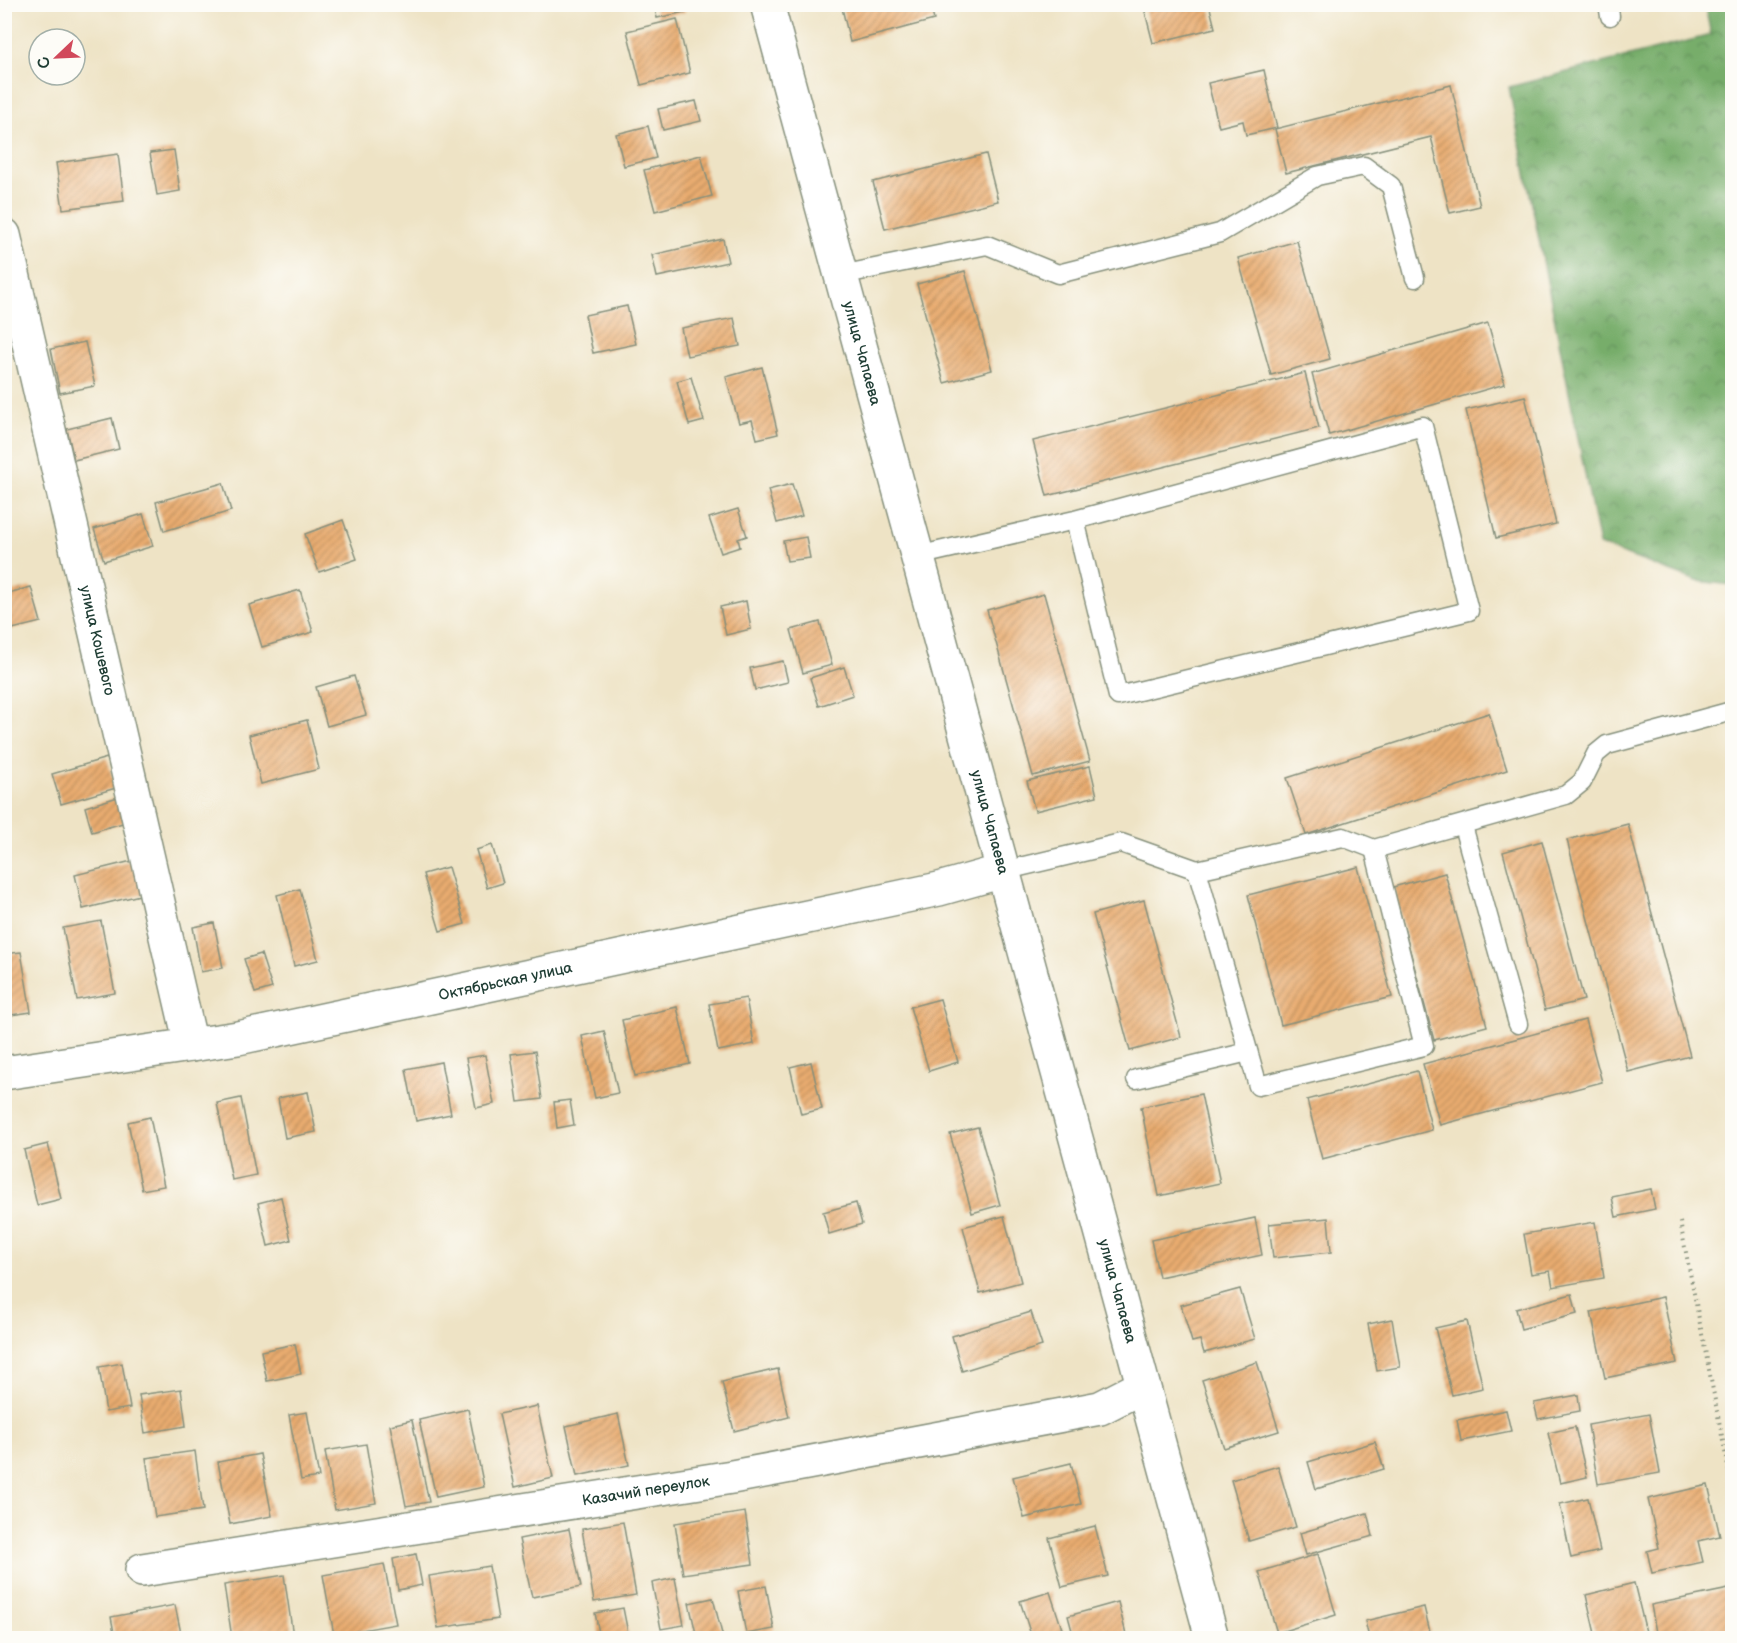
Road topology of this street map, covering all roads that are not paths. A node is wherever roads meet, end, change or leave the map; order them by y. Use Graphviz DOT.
graph roads {
  1 [pos="767,4"];
  2 [pos="4,235"];
  3 [pos="841,275"];
  4 [pos="1415,278"];
  5 [pos="1075,520"];
  6 [pos="917,556"];
  7 [pos="1732,711"];
  8 [pos="1463,826"];
  9 [pos="1374,849"];
  10 [pos="1197,870"];
  11 [pos="1003,871"];
  12 [pos="1518,1024"];
  13 [pos="191,1045"];
  14 [pos="1248,1053"];
  15 [pos="4,1073"];
  16 [pos="1136,1079"];
  17 [pos="1143,1386"];
  18 [pos="142,1570"];
  19 [pos="1212,1638"];
  1 -- 3 [label="street, улица Чапаева"];
  2 -- 13 [label="street, улица Кошевого"];
  3 -- 4 [label="lane"];
  3 -- 6 [label="street, улица Чапаева"];
  5 -- 5 [label="lane"];
  5 -- 6 [label="lane"];
  6 -- 11 [label="street, улица Чапаева"];
  7 -- 8 [label="lane"];
  8 -- 9 [label="lane"];
  8 -- 12 [label="lane"];
  9 -- 10 [label="lane"];
  9 -- 14 [label="lane"];
  10 -- 11 [label="lane"];
  10 -- 14 [label="lane"];
  11 -- 13 [label="street, Октябрьская улица"];
  11 -- 17 [label="street, улица Чапаева"];
  13 -- 15 [label="street, Октябрьская улица"];
  14 -- 16 [label="lane"];
  17 -- 18 [label="street, Казачий переулок"];
  17 -- 19 [label="street, улица Чапаева"];
}
